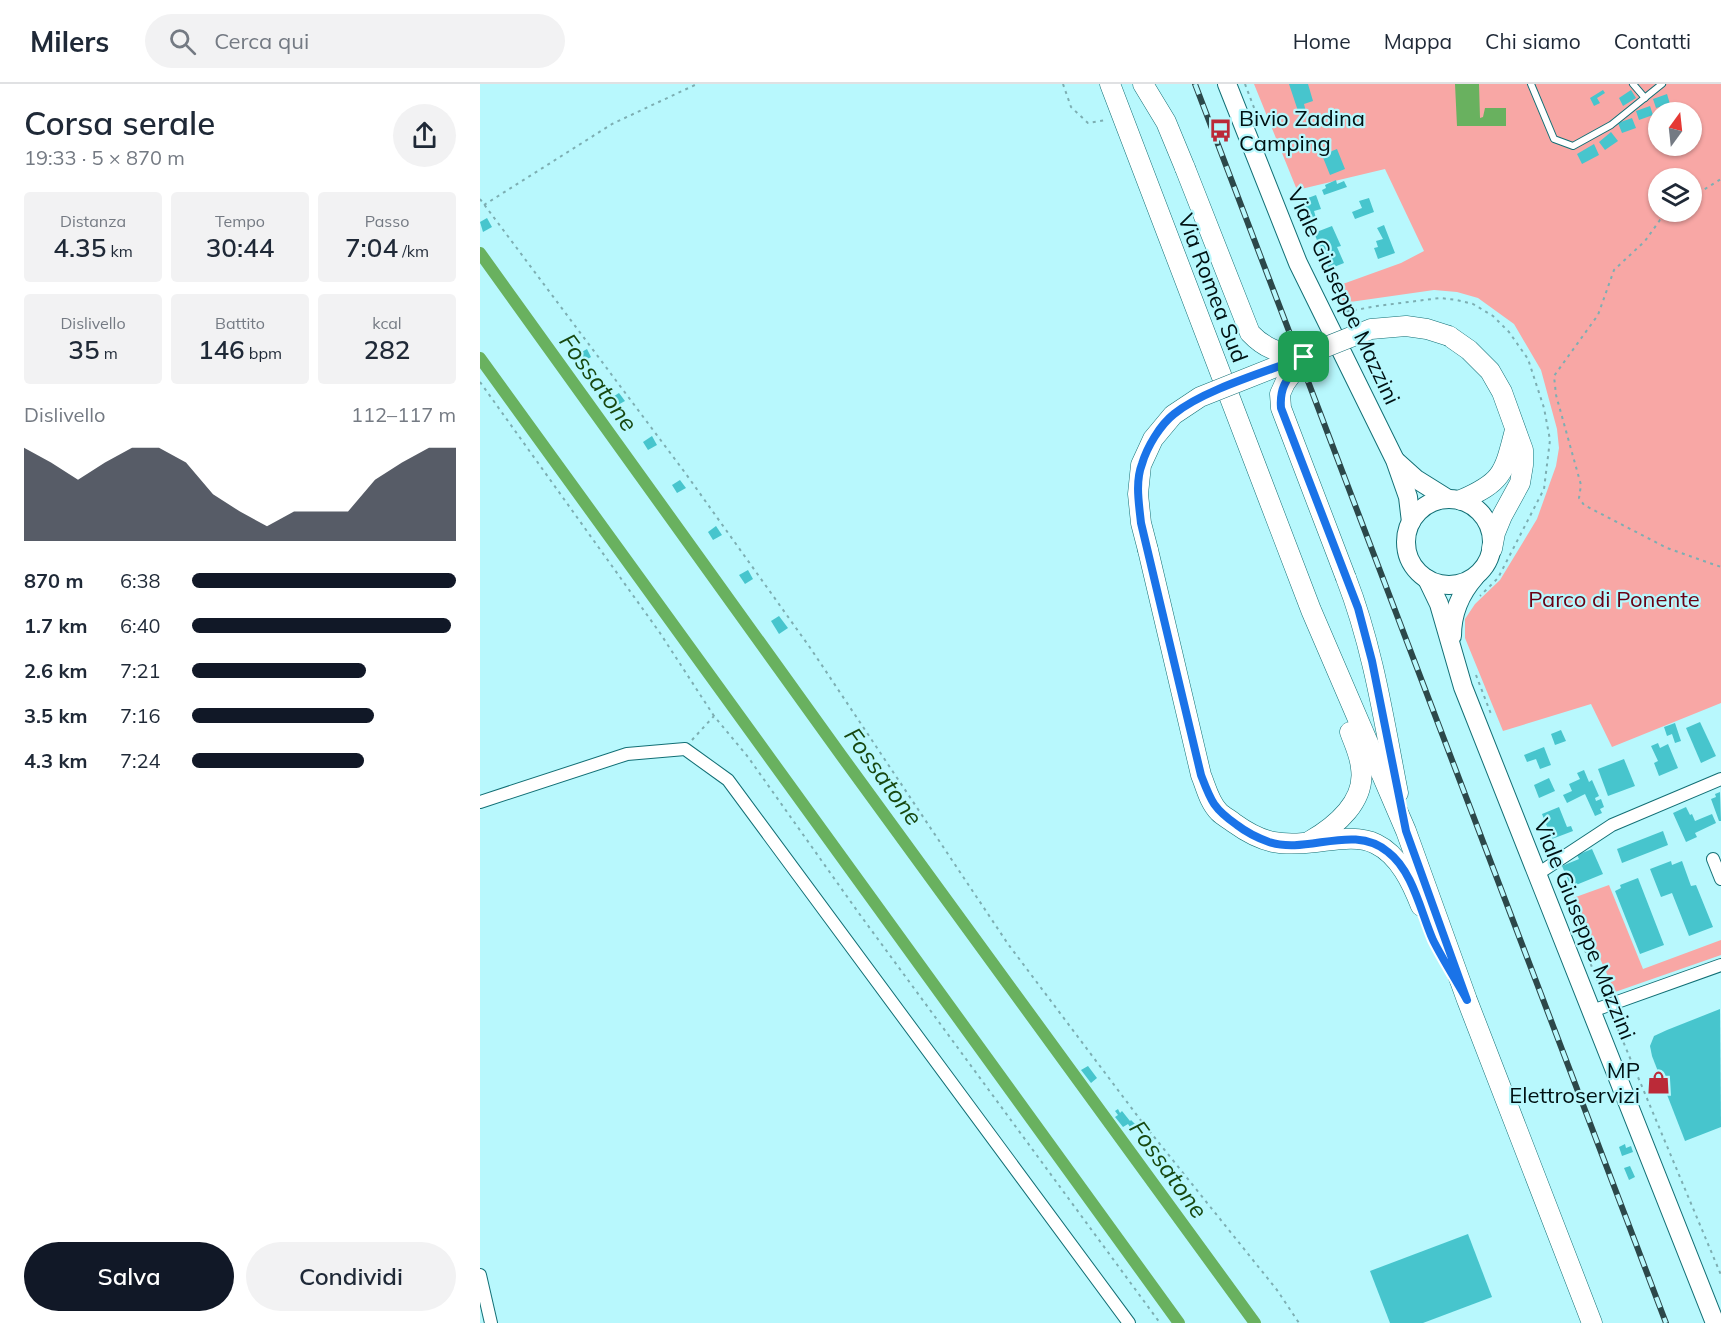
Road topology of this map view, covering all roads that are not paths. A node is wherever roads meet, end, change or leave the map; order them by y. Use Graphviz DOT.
graph roads {
  1 [pos="1110,84"];
  2 [pos="1143,84"];
  3 [pos="1227,84"];
  4 [pos="1531,84"];
  5 [pos="1634,84"];
  6 [pos="1662,84"];
  7 [pos="1645,98"];
  8 [pos="1304,357"];
  9 [pos="1515,430"];
  10 [pos="1395,460"];
  11 [pos="1454,499"];
  12 [pos="1410,522"];
  13 [pos="1492,549"];
  14 [pos="1479,573"];
  15 [pos="1427,579"];
  16 [pos="1311,610"];
  17 [pos="1451,653"];
  18 [pos="1721,779"];
  19 [pos="480,802"];
  20 [pos="1406,831"];
  21 [pos="1306,843"];
  22 [pos="1713,859"];
  23 [pos="1536,875"];
  24 [pos="1721,879"];
  25 [pos="1721,965"];
  26 [pos="1467,1000"];
  27 [pos="1600,1009"];
  28 [pos="480,1275"];
  29 [pos="491,1323"];
  30 [pos="1129,1323"];
  31 [pos="1592,1323"];
  32 [pos="1715,1323"];
  1 -- 16 [label="main road, Via Romea Sud"];
  2 -- 8 [label="main road, bridge"];
  3 -- 10 [label="street, Viale Giuseppe Mazzini"];
  4 -- 7 [label="lane"];
  5 -- 7 [label="lane"];
  6 -- 7 [label="lane"];
  8 -- 9 [label="main road, bridge"];
  8 -- 20 [label="main road, bridge"];
  8 -- 21 [label="main road, bridge"];
  9 -- 11 [label="main road"];
  9 -- 13 [label="main road"];
  10 -- 11 [label="street"];
  10 -- 12 [label="street, Viale Giuseppe Mazzini"];
  11 -- 12 [label="street"];
  11 -- 13 [label="street"];
  12 -- 15 [label="street"];
  13 -- 14 [label="street"];
  14 -- 15 [label="street"];
  14 -- 17 [label="street"];
  15 -- 17 [label="street, Viale Giuseppe Mazzini"];
  16 -- 20 [label="main road"];
  16 -- 21 [label="main road"];
  17 -- 23 [label="street, Viale Giuseppe Mazzini"];
  18 -- 23 [label="street"];
  19 -- 30 [label="street"];
  20 -- 26 [label="main road"];
  21 -- 26 [label="main road"];
  22 -- 24 [label="street"];
  23 -- 27 [label="street, Viale Giuseppe Mazzini"];
  25 -- 27 [label="street"];
  26 -- 31 [label="main road"];
  27 -- 32 [label="street, Viale Giuseppe Mazzini"];
  28 -- 29 [label="street"];
}
